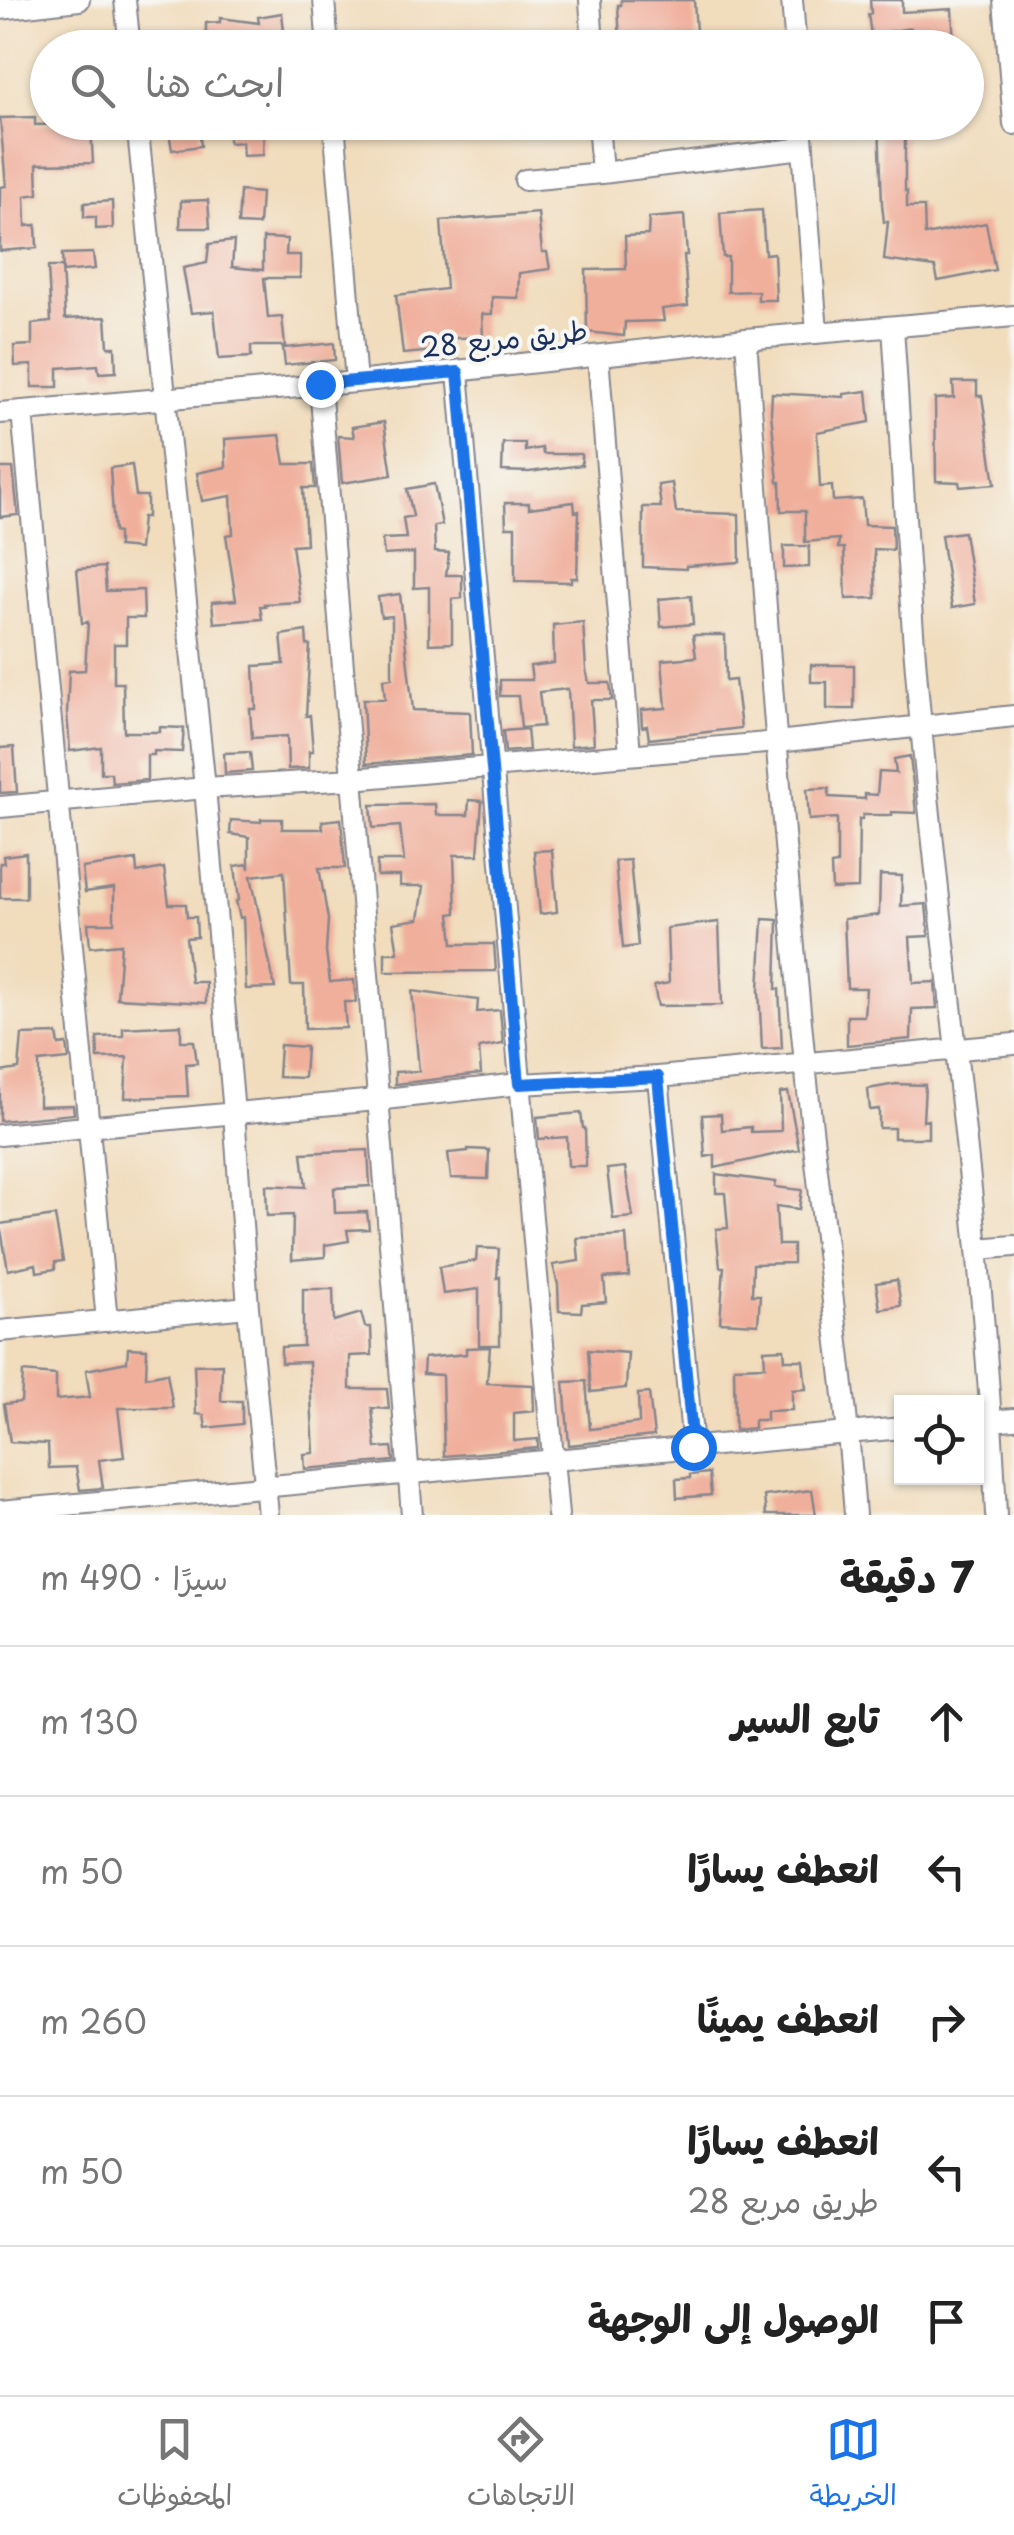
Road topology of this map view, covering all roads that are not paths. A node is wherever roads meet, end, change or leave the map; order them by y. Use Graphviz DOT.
graph roads {
  1 [pos="79,0"];
  2 [pos="125,0"];
  3 [pos="324,0"];
  4 [pos="590,0"];
  5 [pos="792,0"];
  6 [pos="1004,0"];
  7 [pos="0,8"];
  8 [pos="128,30"];
  9 [pos="326,30"];
  10 [pos="592,30"];
  11 [pos="794,30"];
  12 [pos="1014,123"];
  13 [pos="139,140"];
  14 [pos="336,140"];
  15 [pos="599,140"];
  16 [pos="802,140"];
  17 [pos="803,148"];
  18 [pos="602,173"];
  19 [pos="525,180"];
  20 [pos="1014,316"];
  21 [pos="893,327"];
  22 [pos="817,333"];
  23 [pos="746,339"];
  24 [pos="598,356"];
  25 [pos="458,372"];
  26 [pos="356,382"];
  27 [pos="320,384"];
  28 [pos="164,397"];
  29 [pos="22,411"];
  30 [pos="0,413"];
  31 [pos="1014,716"];
  32 [pos="920,724"];
  33 [pos="777,742"];
  34 [pos="630,754"];
  35 [pos="493,766"];
  36 [pos="352,779"];
  37 [pos="204,788"];
  38 [pos="58,801"];
  39 [pos="0,806"];
  40 [pos="1014,1044"];
  41 [pos="957,1050"];
  42 [pos="805,1065"];
  43 [pos="658,1077"];
  44 [pos="519,1084"];
  45 [pos="376,1100"];
  46 [pos="234,1113"];
  47 [pos="88,1126"];
  48 [pos="0,1135"];
  49 [pos="1014,1246"];
  50 [pos="977,1250"];
  51 [pos="248,1307"];
  52 [pos="108,1321"];
  53 [pos="0,1332"];
  54 [pos="983,1395"];
  55 [pos="1014,1419"];
  56 [pos="984,1421"];
  57 [pos="894,1429"];
  58 [pos="849,1432"];
  59 [pos="693,1447"];
  60 [pos="553,1460"];
  61 [pos="408,1474"];
  62 [pos="266,1487"];
  63 [pos="0,1511"];
  64 [pos="268,1515"];
  65 [pos="412,1515"];
  66 [pos="558,1515"];
  67 [pos="855,1515"];
  68 [pos="996,1515"];
  1 -- 7 [label="street"];
  2 -- 8 [label="street"];
  3 -- 9 [label="street"];
  4 -- 10 [label="street"];
  5 -- 11 [label="street"];
  6 -- 12 [label="street"];
  13 -- 28 [label="street"];
  14 -- 26 [label="street"];
  15 -- 18 [label="street"];
  16 -- 17 [label="street"];
  17 -- 18 [label="street"];
  17 -- 22 [label="street"];
  18 -- 19 [label="street"];
  20 -- 21 [label="street, طريق مربع 28"];
  21 -- 22 [label="street, طريق مربع 28"];
  21 -- 32 [label="street"];
  22 -- 23 [label="street, طريق مربع 28"];
  23 -- 24 [label="street, طريق مربع 28"];
  23 -- 33 [label="street"];
  24 -- 25 [label="street, طريق مربع 28"];
  24 -- 34 [label="street"];
  25 -- 26 [label="street, طريق مربع 28"];
  25 -- 35 [label="street"];
  26 -- 27 [label="street, طريق مربع 28"];
  27 -- 28 [label="street, طريق مربع 28"];
  27 -- 36 [label="street"];
  28 -- 29 [label="street, طريق مربع 28"];
  28 -- 37 [label="street"];
  29 -- 30 [label="street, طريق مربع 28"];
  29 -- 38 [label="street"];
  31 -- 32 [label="street"];
  32 -- 33 [label="street"];
  32 -- 41 [label="street"];
  33 -- 34 [label="street"];
  33 -- 42 [label="street"];
  34 -- 35 [label="street"];
  35 -- 36 [label="street"];
  35 -- 44 [label="street"];
  36 -- 37 [label="street"];
  36 -- 45 [label="street"];
  37 -- 38 [label="street"];
  37 -- 46 [label="street"];
  38 -- 39 [label="street"];
  38 -- 47 [label="street"];
  40 -- 41 [label="street"];
  41 -- 42 [label="street"];
  41 -- 50 [label="street"];
  42 -- 43 [label="street"];
  42 -- 58 [label="street"];
  43 -- 44 [label="street"];
  43 -- 59 [label="street"];
  44 -- 45 [label="street"];
  44 -- 60 [label="street"];
  45 -- 46 [label="street"];
  45 -- 61 [label="street"];
  46 -- 47 [label="street"];
  46 -- 51 [label="street"];
  47 -- 48 [label="street"];
  47 -- 52 [label="street"];
  49 -- 50 [label="street"];
  50 -- 54 [label="street"];
  51 -- 52 [label="street"];
  51 -- 62 [label="street"];
  52 -- 53 [label="street"];
  55 -- 56 [label="street"];
  56 -- 68 [label="street"];
  57 -- 58 [label="street"];
  58 -- 59 [label="street"];
  58 -- 67 [label="street"];
  59 -- 60 [label="street"];
  60 -- 61 [label="street"];
  60 -- 66 [label="street"];
  61 -- 62 [label="street"];
  61 -- 65 [label="street"];
  62 -- 63 [label="street"];
  62 -- 64 [label="street"];
}
